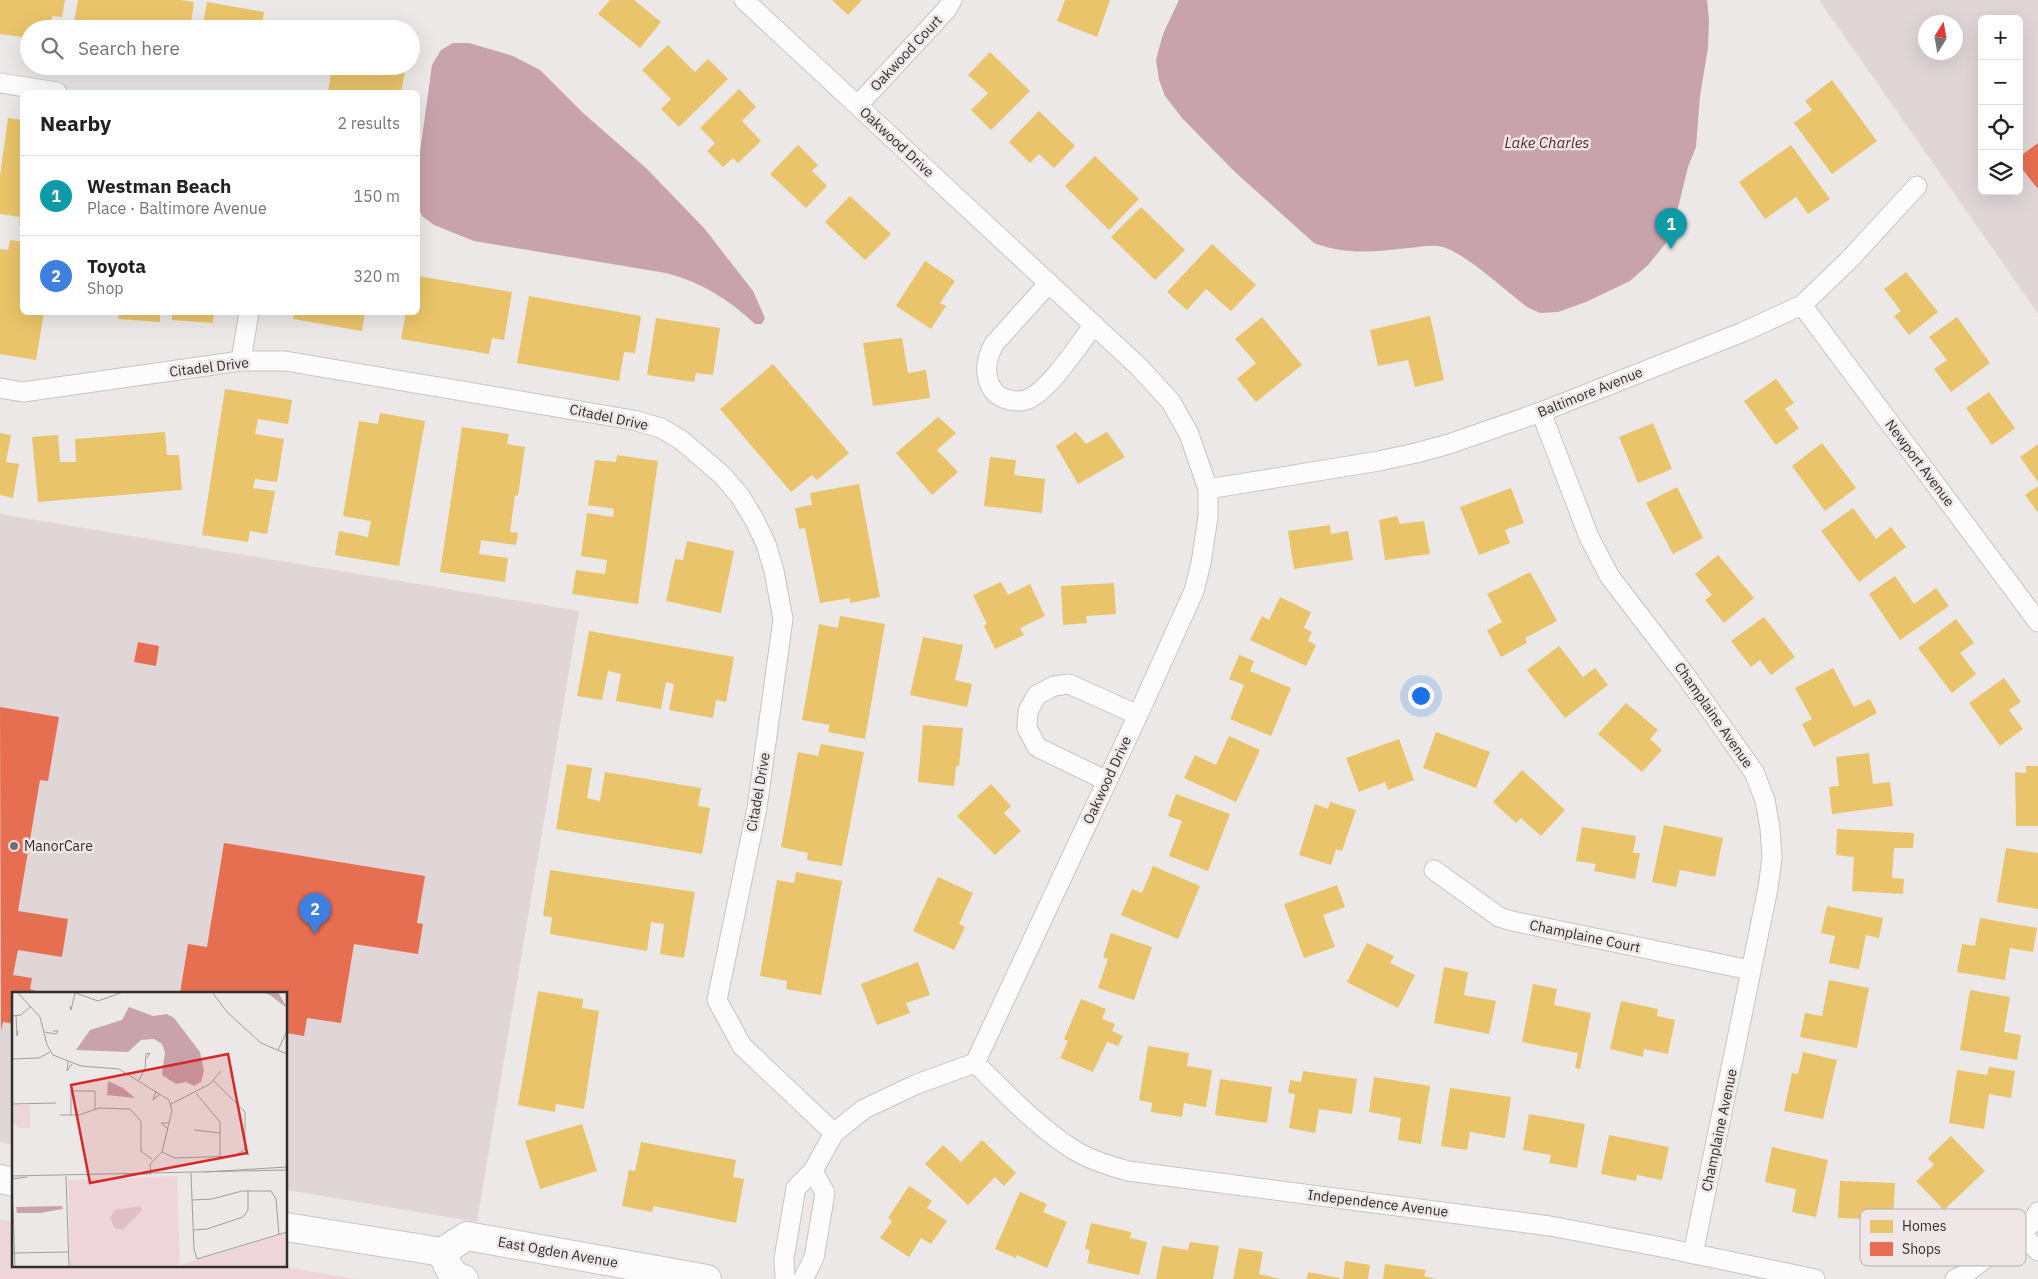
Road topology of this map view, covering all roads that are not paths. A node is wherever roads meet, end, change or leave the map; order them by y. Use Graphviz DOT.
graph roads {
  1 [pos="744,0"];
  2 [pos="952,0"];
  3 [pos="0,83"];
  4 [pos="44,90"];
  5 [pos="858,105"];
  6 [pos="1917,186"];
  7 [pos="1049,284"];
  8 [pos="1802,305"];
  9 [pos="248,315"];
  10 [pos="1094,325"];
  11 [pos="240,362"];
  12 [pos="0,388"];
  13 [pos="1541,412"];
  14 [pos="1208,489"];
  15 [pos="2038,622"];
  16 [pos="1138,715"];
  17 [pos="1106,781"];
  18 [pos="1434,870"];
  19 [pos="1750,970"];
  20 [pos="975,1063"];
  21 [pos="834,1133"];
  22 [pos="813,1171"];
  23 [pos="2038,1212"];
  24 [pos="288,1227"];
  25 [pos="2026,1227"];
  26 [pos="2026,1238"];
  27 [pos="2038,1250"];
  28 [pos="442,1252"];
  29 [pos="1693,1254"];
  30 [pos="1979,1266"];
  31 [pos="1967,1276"];
  32 [pos="464,1279"];
  33 [pos="707,1279"];
  34 [pos="785,1279"];
  35 [pos="803,1279"];
  36 [pos="1814,1279"];
  1 -- 5 [label="street, Oakwood Drive"];
  2 -- 5 [label="street, Oakwood Court"];
  3 -- 4 [label="street"];
  5 -- 7 [label="street, Oakwood Drive"];
  6 -- 8 [label="street, Baltimore Avenue"];
  7 -- 10 [label="street, Oakwood Drive"];
  7 -- 10 [label="street"];
  8 -- 13 [label="street, Baltimore Avenue"];
  8 -- 15 [label="street, Newport Avenue"];
  9 -- 11 [label="street"];
  10 -- 14 [label="street, Oakwood Drive"];
  11 -- 12 [label="street, Citadel Drive"];
  11 -- 21 [label="street, Citadel Drive"];
  13 -- 14 [label="street, Baltimore Avenue"];
  13 -- 19 [label="street, Champlaine Avenue"];
  14 -- 16 [label="street, Oakwood Drive"];
  16 -- 17 [label="street, Oakwood Drive"];
  16 -- 17 [label="street"];
  17 -- 20 [label="street, Oakwood Drive"];
  18 -- 19 [label="street, Champlaine Court"];
  19 -- 29 [label="street, Champlaine Avenue"];
  20 -- 21 [label="street"];
  20 -- 29 [label="street, Independence Avenue"];
  21 -- 22 [label="street"];
  22 -- 34 [label="street"];
  22 -- 35 [label="street"];
  23 -- 25 [label="street"];
  24 -- 28 [label="main road"];
  26 -- 27 [label="street"];
  28 -- 32 [label="main road"];
  28 -- 33 [label="main road, East Ogden Avenue"];
  29 -- 36 [label="street, Independence Avenue"];
  30 -- 31 [label="street"];
}
